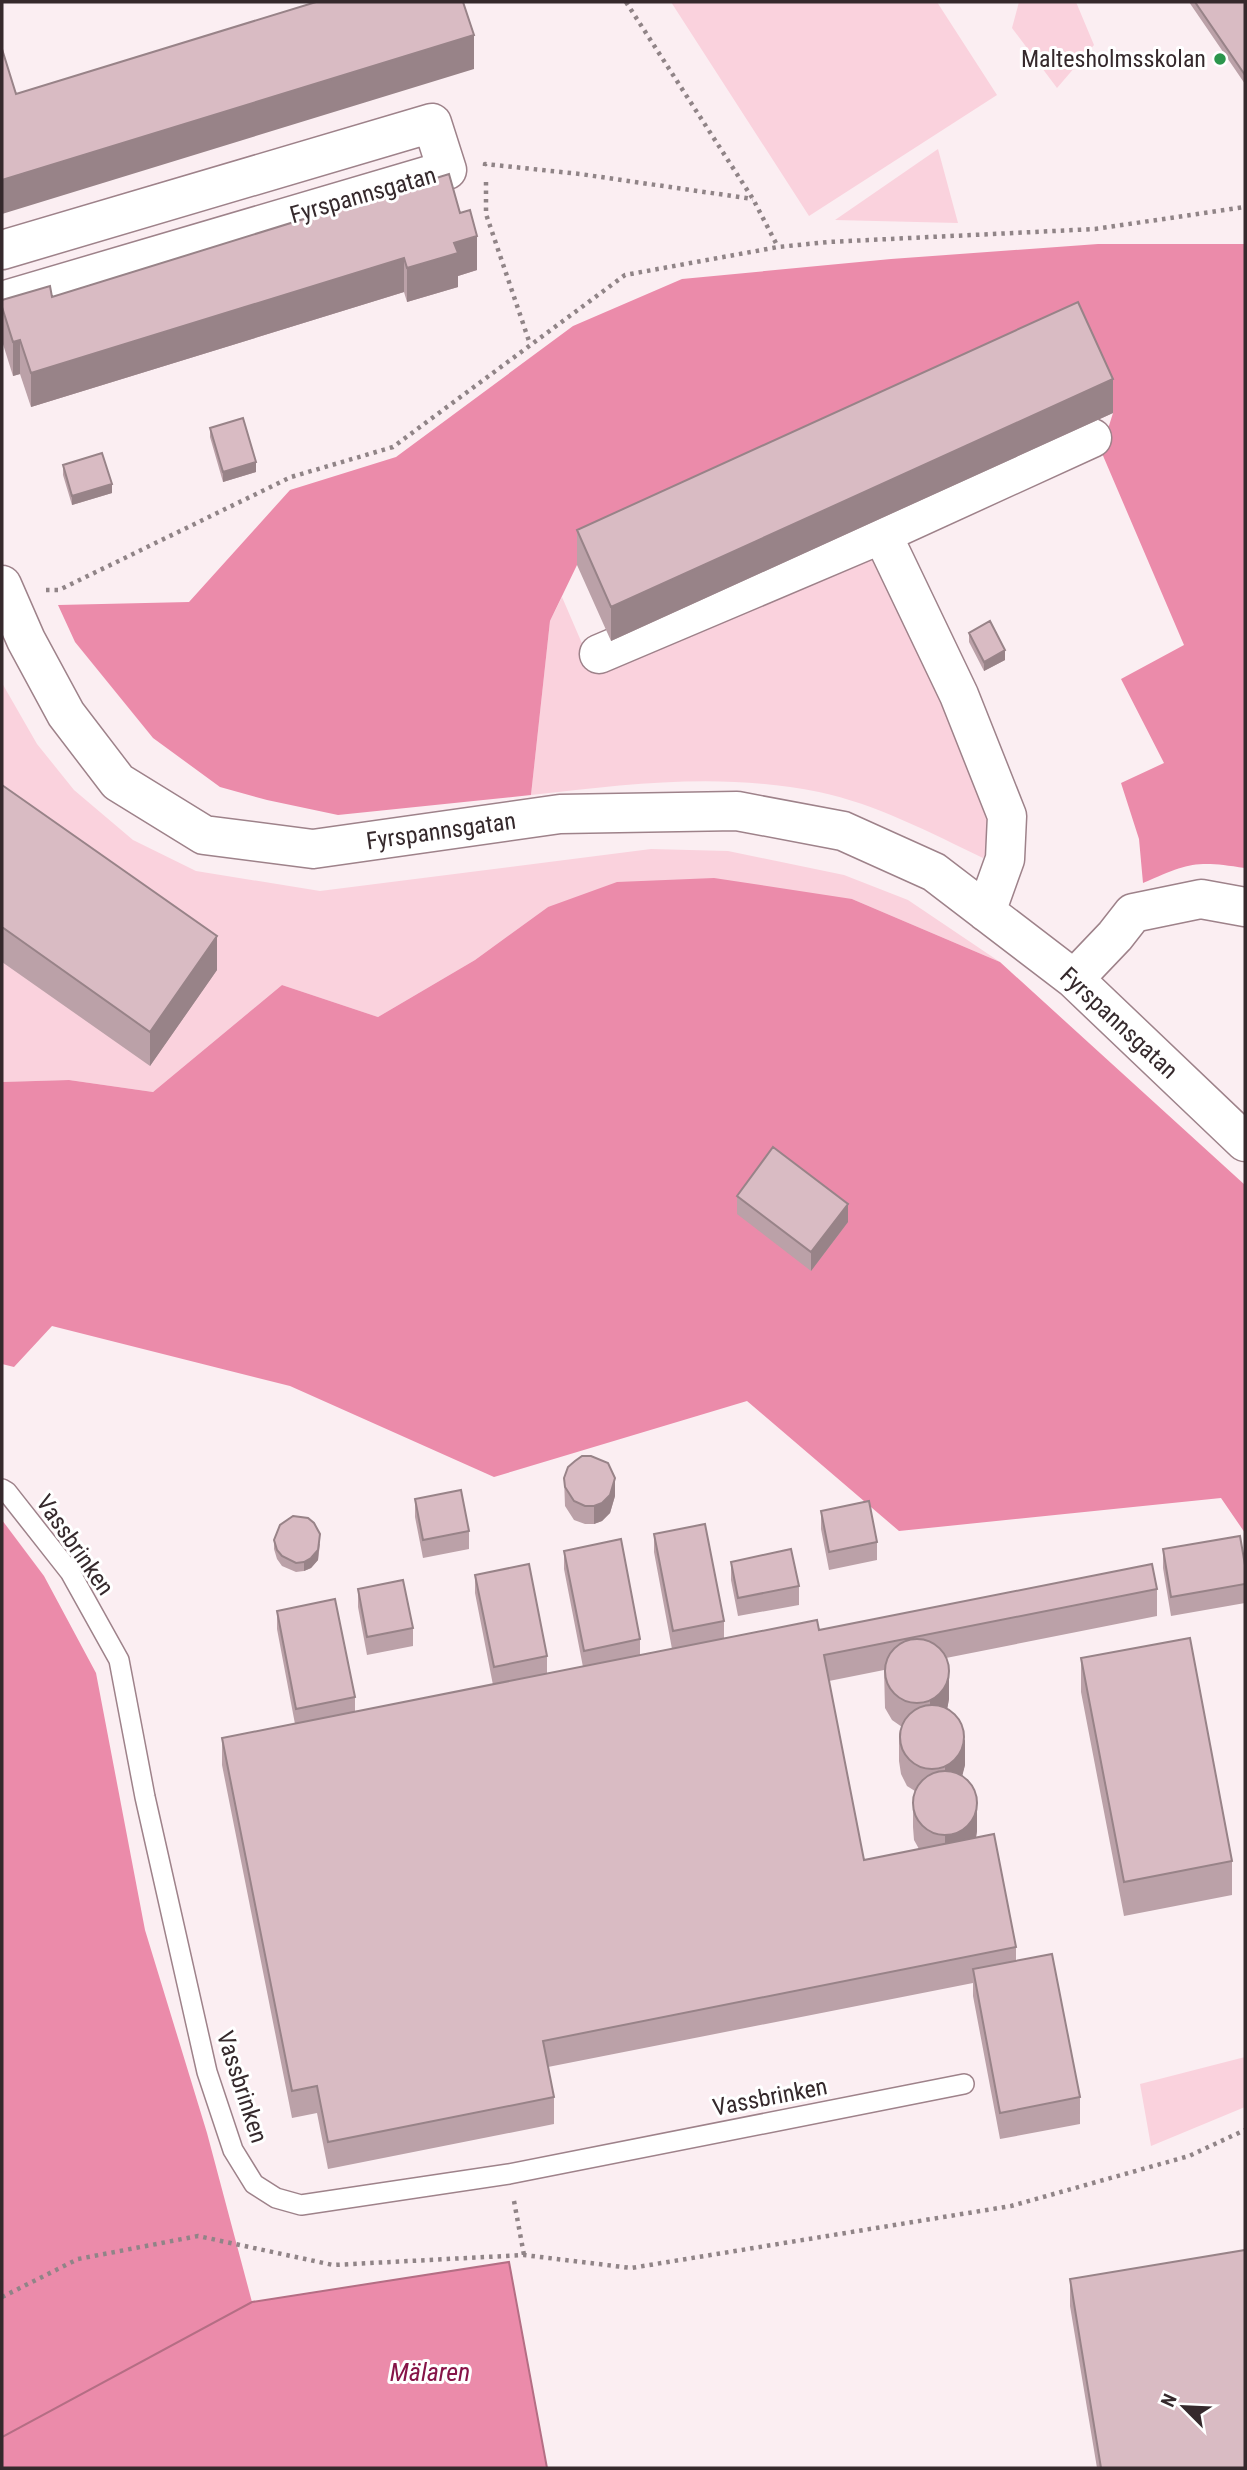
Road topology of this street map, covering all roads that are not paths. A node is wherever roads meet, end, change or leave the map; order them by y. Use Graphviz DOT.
graph roads {
  1 [pos="2,250"];
  2 [pos="2,301"];
  3 [pos="1092,438"];
  4 [pos="882,534"];
  5 [pos="3,589"];
  6 [pos="599,654"];
  7 [pos="1245,907"];
  8 [pos="986,912"];
  9 [pos="1074,979"];
  10 [pos="1245,1142"];
  11 [pos="2,1489"];
  12 [pos="964,2084"];
  1 -- 2 [label="street, Fyrspannsgatan"];
  3 -- 4 [label="street"];
  4 -- 6 [label="street"];
  4 -- 8 [label="street"];
  5 -- 8 [label="street, Fyrspannsgatan"];
  7 -- 9 [label="street"];
  8 -- 9 [label="street, Fyrspannsgatan"];
  9 -- 10 [label="street, Fyrspannsgatan"];
  11 -- 12 [label="lane, Vassbrinken"];
}
